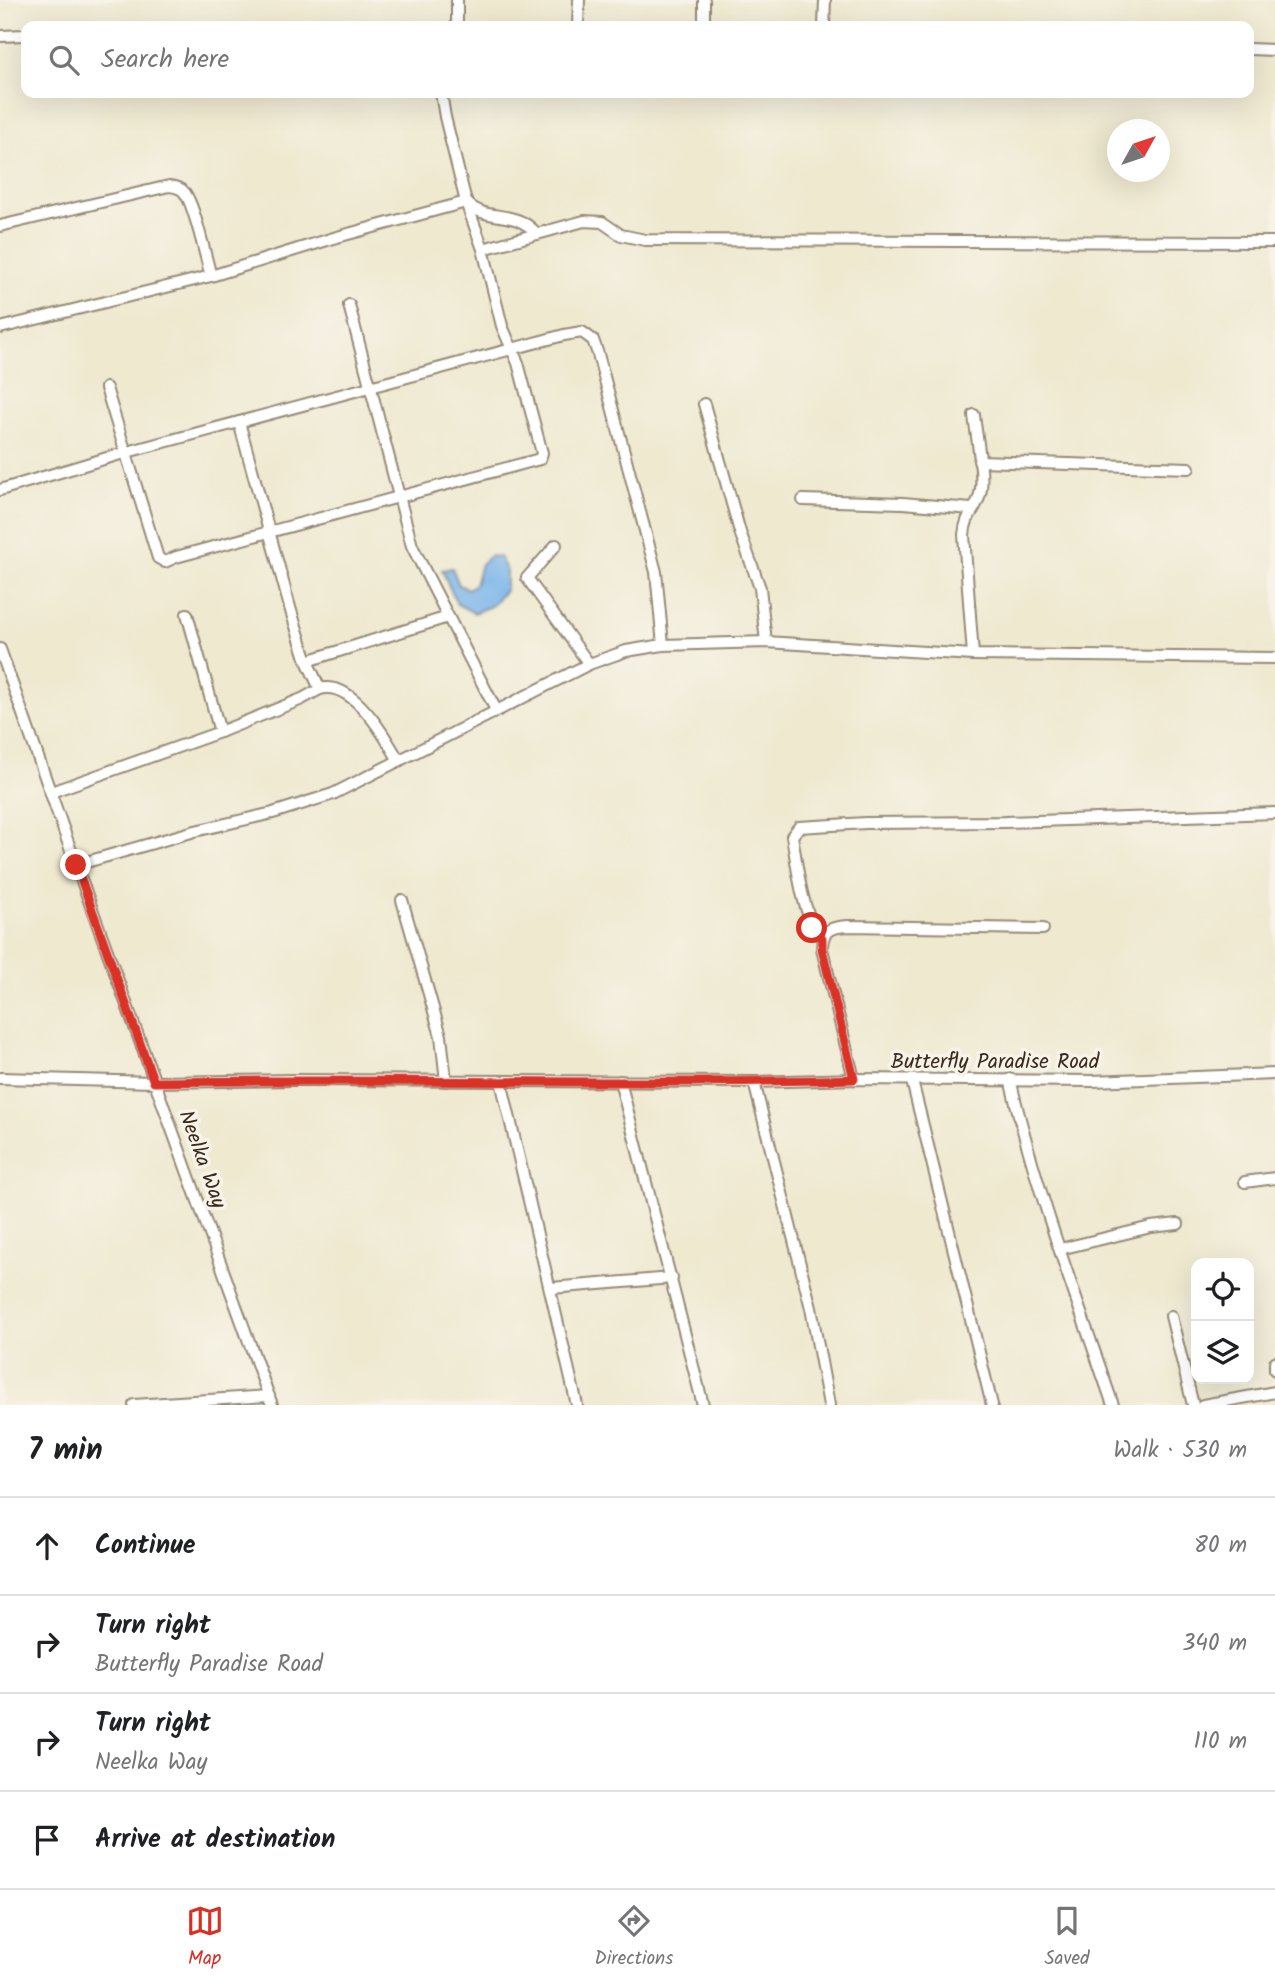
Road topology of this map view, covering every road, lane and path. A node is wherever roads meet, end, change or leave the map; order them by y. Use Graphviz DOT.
graph roads {
  1 [pos="457,0"];
  2 [pos="579,0"];
  3 [pos="704,0"];
  4 [pos="825,0"];
  5 [pos="457,21"];
  6 [pos="578,21"];
  7 [pos="704,21"];
  8 [pos="824,21"];
  9 [pos="0,36"];
  10 [pos="21,36"];
  11 [pos="1254,49"];
  12 [pos="1275,50"];
  13 [pos="442,98"];
  14 [pos="466,202"];
  15 [pos="0,226"];
  16 [pos="537,233"];
  17 [pos="1275,242"];
  18 [pos="483,249"];
  19 [pos="211,276"];
  20 [pos="349,305"];
  21 [pos="0,328"];
  22 [pos="512,350"];
  23 [pos="369,387"];
  24 [pos="106,388"];
  25 [pos="704,404"];
  26 [pos="974,415"];
  27 [pos="239,422"];
  28 [pos="127,452"];
  29 [pos="979,461"];
  30 [pos="1189,468"];
  31 [pos="0,491"];
  32 [pos="397,497"];
  33 [pos="803,500"];
  34 [pos="971,509"];
  35 [pos="270,532"];
  36 [pos="556,545"];
  37 [pos="187,614"];
  38 [pos="448,617"];
  39 [pos="766,642"];
  40 [pos="663,645"];
  41 [pos="0,649"];
  42 [pos="972,655"];
  43 [pos="1275,658"];
  44 [pos="307,661"];
  45 [pos="589,664"];
  46 [pos="6,682"];
  47 [pos="320,689"];
  48 [pos="496,710"];
  49 [pos="220,732"];
  50 [pos="399,761"];
  51 [pos="51,792"];
  52 [pos="1275,813"];
  53 [pos="76,865"];
  54 [pos="401,901"];
  55 [pos="1043,929"];
  56 [pos="822,938"];
  57 [pos="1275,1074"];
  58 [pos="0,1078"];
  59 [pos="854,1079"];
  60 [pos="1010,1079"];
  61 [pos="620,1080"];
  62 [pos="446,1081"];
  63 [pos="502,1081"];
  64 [pos="912,1081"];
  65 [pos="154,1082"];
  66 [pos="754,1082"];
  67 [pos="1275,1178"];
  68 [pos="1245,1182"];
  69 [pos="1178,1224"];
  70 [pos="1060,1249"];
  71 [pos="672,1278"];
  72 [pos="551,1288"];
  73 [pos="1171,1316"];
  74 [pos="1275,1362"];
  75 [pos="1275,1370"];
  76 [pos="1275,1392"];
  77 [pos="271,1401"];
  78 [pos="134,1405"];
  79 [pos="577,1405"];
  80 [pos="703,1405"];
  81 [pos="830,1405"];
  82 [pos="992,1405"];
  83 [pos="1113,1405"];
  84 [pos="1193,1405"];
  85 [pos="1203,1405"];
  1 -- 5 [label="street"];
  2 -- 6 [label="street"];
  3 -- 7 [label="street"];
  4 -- 8 [label="street"];
  9 -- 10 [label="street"];
  11 -- 12 [label="street"];
  13 -- 14 [label="street"];
  14 -- 16 [label="street"];
  14 -- 18 [label="street"];
  14 -- 19 [label="street"];
  15 -- 19 [label="street"];
  16 -- 17 [label="street"];
  16 -- 18 [label="street"];
  18 -- 22 [label="street"];
  19 -- 21 [label="street"];
  20 -- 23 [label="street"];
  22 -- 23 [label="street"];
  22 -- 32 [label="street"];
  22 -- 40 [label="street"];
  23 -- 27 [label="street"];
  23 -- 32 [label="street"];
  24 -- 28 [label="street"];
  25 -- 39 [label="street"];
  26 -- 29 [label="street"];
  27 -- 28 [label="street"];
  27 -- 35 [label="street"];
  28 -- 31 [label="street"];
  28 -- 35 [label="street"];
  29 -- 30 [label="street"];
  29 -- 34 [label="street"];
  32 -- 35 [label="street"];
  32 -- 38 [label="street"];
  33 -- 34 [label="street"];
  34 -- 42 [label="street"];
  35 -- 44 [label="street"];
  36 -- 45 [label="street"];
  37 -- 49 [label="street"];
  38 -- 44 [label="street"];
  38 -- 48 [label="street"];
  39 -- 40 [label="street"];
  39 -- 42 [label="street"];
  40 -- 45 [label="street"];
  41 -- 46 [label="street, Neelka Way"];
  42 -- 43 [label="street"];
  44 -- 47 [label="street"];
  45 -- 48 [label="street"];
  46 -- 51 [label="street, Neelka Way"];
  47 -- 49 [label="street"];
  47 -- 50 [label="street"];
  48 -- 50 [label="street"];
  49 -- 51 [label="street"];
  50 -- 53 [label="street"];
  51 -- 53 [label="street, Neelka Way"];
  52 -- 56 [label="street"];
  53 -- 65 [label="street, Neelka Way"];
  54 -- 62 [label="street"];
  55 -- 56 [label="street"];
  56 -- 59 [label="street"];
  57 -- 60 [label="street, Butterfly Paradise Road"];
  58 -- 65 [label="street, Butterfly Paradise Road"];
  59 -- 64 [label="street, Butterfly Paradise Road"];
  59 -- 66 [label="street, Butterfly Paradise Road"];
  60 -- 64 [label="street, Butterfly Paradise Road"];
  60 -- 70 [label="street"];
  61 -- 63 [label="street, Butterfly Paradise Road"];
  61 -- 66 [label="street, Butterfly Paradise Road"];
  61 -- 71 [label="street"];
  62 -- 63 [label="street, Butterfly Paradise Road"];
  62 -- 65 [label="street, Butterfly Paradise Road"];
  63 -- 72 [label="street"];
  64 -- 82 [label="street"];
  65 -- 77 [label="street, Neelka Way"];
  66 -- 81 [label="street"];
  67 -- 68 [label="street"];
  69 -- 70 [label="street"];
  70 -- 83 [label="street"];
  71 -- 72 [label="street"];
  71 -- 80 [label="street"];
  72 -- 79 [label="street"];
  73 -- 84 [label="street"];
  74 -- 75 [label="street"];
  76 -- 85 [label="street"];
  77 -- 78 [label="street"];
}
